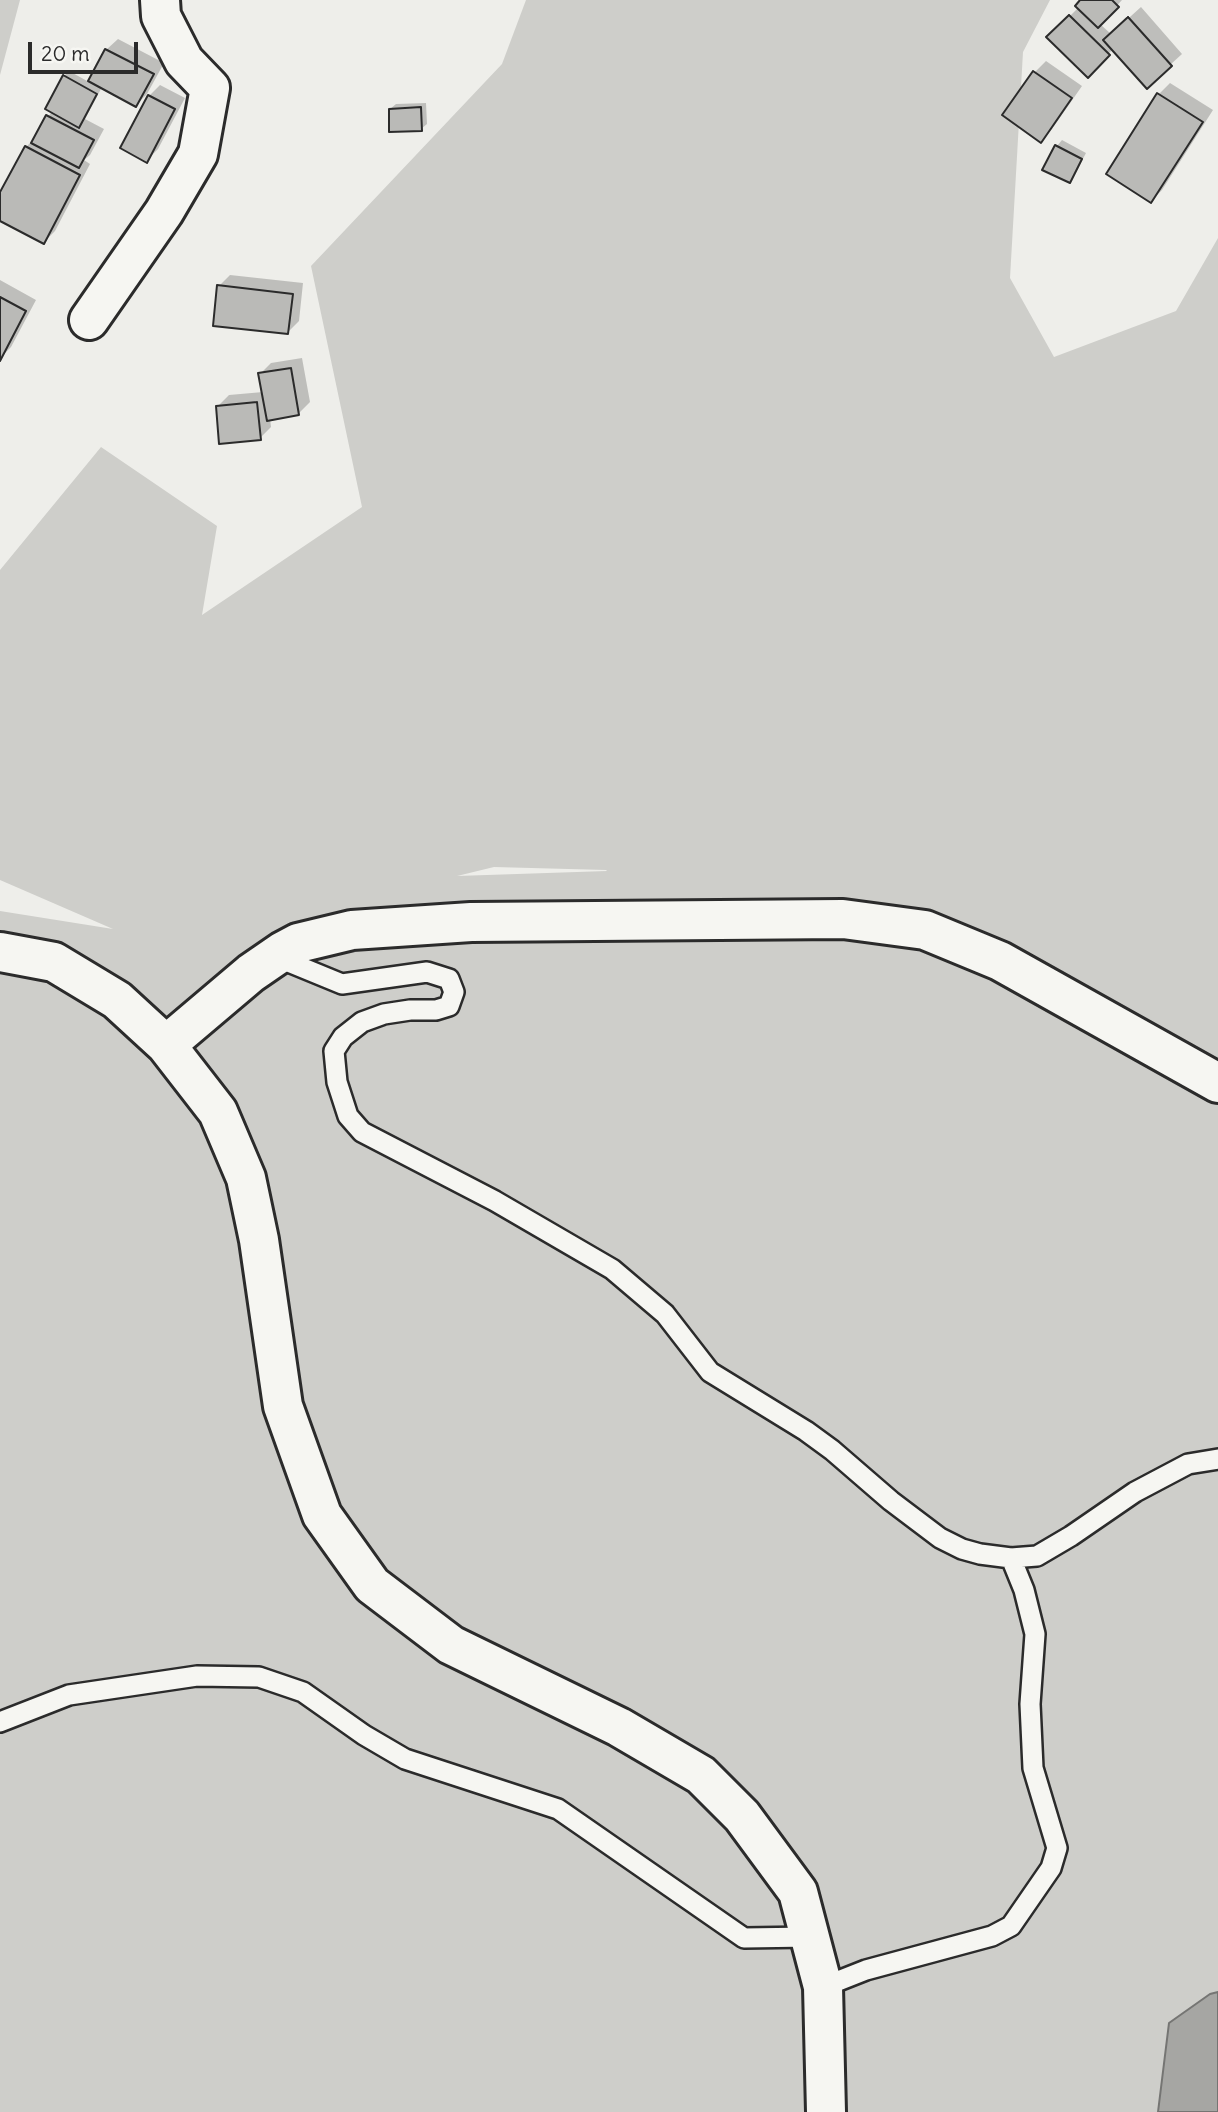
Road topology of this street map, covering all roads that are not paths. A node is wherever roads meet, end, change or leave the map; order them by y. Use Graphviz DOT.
graph roads {
  1 [pos="160,0"];
  2 [pos="89,320"];
  3 [pos="283,951"];
  4 [pos="0,952"];
  5 [pos="166,1045"];
  6 [pos="1218,1083"];
  7 [pos="1218,1459"];
  8 [pos="1011,1558"];
  9 [pos="0,1722"];
  10 [pos="810,1937"];
  11 [pos="823,1987"];
  12 [pos="826,2112"];
  1 -- 2 [label="street"];
  3 -- 5 [label="street"];
  3 -- 6 [label="street"];
  3 -- 8 [label="lane"];
  4 -- 5 [label="street"];
  5 -- 10 [label="street"];
  7 -- 8 [label="lane"];
  8 -- 11 [label="lane"];
  9 -- 10 [label="lane"];
  10 -- 11 [label="street"];
  11 -- 12 [label="street"];
}
